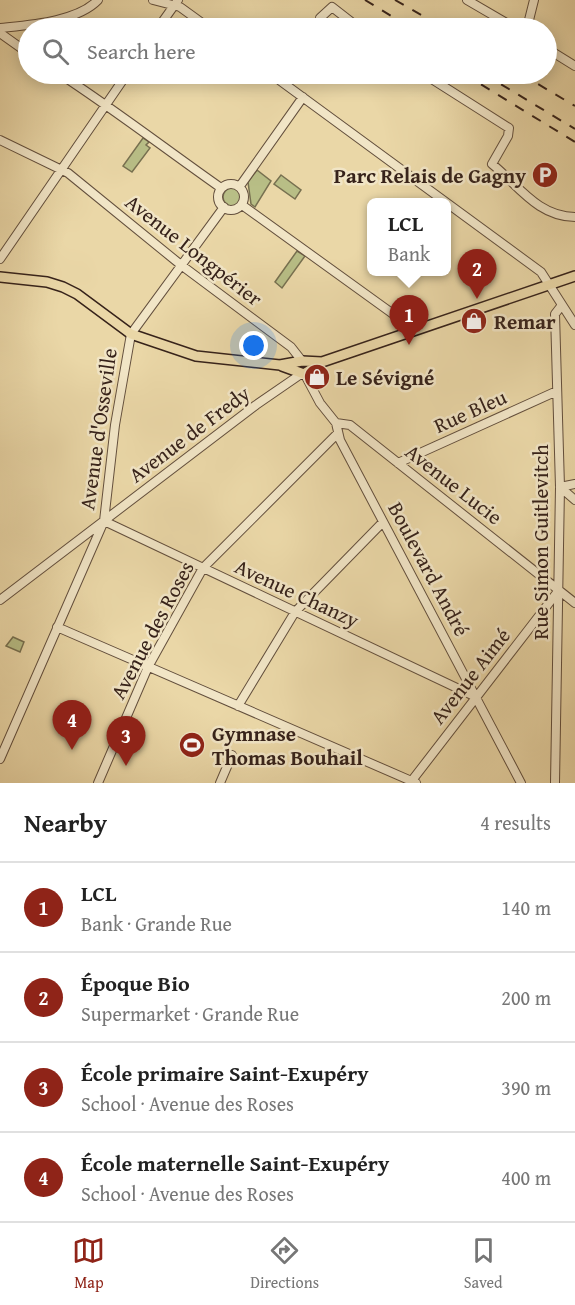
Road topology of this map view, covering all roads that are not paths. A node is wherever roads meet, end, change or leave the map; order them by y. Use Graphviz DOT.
graph roads {
  1 [pos="98,0"];
  2 [pos="153,0"];
  3 [pos="467,0"];
  4 [pos="534,0"];
  5 [pos="176,3"];
  6 [pos="62,18"];
  7 [pos="165,18"];
  8 [pos="195,18"];
  9 [pos="320,18"];
  10 [pos="346,18"];
  11 [pos="497,18"];
  12 [pos="530,18"];
  13 [pos="18,27"];
  14 [pos="0,30"];
  15 [pos="18,45"];
  16 [pos="557,55"];
  17 [pos="575,66"];
  18 [pos="75,84"];
  19 [pos="120,84"];
  20 [pos="285,84"];
  21 [pos="440,84"];
  22 [pos="303,97"];
  23 [pos="106,104"];
  24 [pos="0,140"];
  25 [pos="62,169"];
  26 [pos="240,186"];
  27 [pos="221,188"];
  28 [pos="440,198"];
  29 [pos="242,205"];
  30 [pos="451,206"];
  31 [pos="224,207"];
  32 [pos="574,217"];
  33 [pos="0,259"];
  34 [pos="181,265"];
  35 [pos="575,276"];
  36 [pos="0,277"];
  37 [pos="0,284"];
  38 [pos="549,286"];
  39 [pos="562,304"];
  40 [pos="575,325"];
  41 [pos="131,334"];
  42 [pos="406,334"];
  43 [pos="301,368"];
  44 [pos="557,391"];
  45 [pos="336,423"];
  46 [pos="337,434"];
  47 [pos="398,463"];
  48 [pos="575,484"];
  49 [pos="561,487"];
  50 [pos="575,501"];
  51 [pos="104,521"];
  52 [pos="383,522"];
  53 [pos="203,568"];
  54 [pos="559,590"];
  55 [pos="0,600"];
  56 [pos="575,603"];
  57 [pos="295,612"];
  58 [pos="57,627"];
  59 [pos="148,667"];
  60 [pos="476,697"];
  61 [pos="238,706"];
  62 [pos="232,755"];
  63 [pos="0,759"];
  64 [pos="413,782"];
  65 [pos="98,783"];
  66 [pos="220,783"];
  67 [pos="521,783"];
  68 [pos="555,783"];
  1 -- 6 [label="street"];
  2 -- 5 [label="street"];
  3 -- 11 [label="street"];
  4 -- 12 [label="street"];
  5 -- 7 [label="street"];
  5 -- 8 [label="street"];
  9 -- 10 [label="street"];
  13 -- 14 [label="street"];
  14 -- 15 [label="street"];
  16 -- 17 [label="street"];
  18 -- 23 [label="street"];
  19 -- 23 [label="street"];
  20 -- 22 [label="street"];
  21 -- 32 [label="street"];
  22 -- 26 [label="street"];
  22 -- 28 [label="street"];
  23 -- 25 [label="street"];
  23 -- 27 [label="street"];
  24 -- 25 [label="street, Avenue Longpérier"];
  25 -- 33 [label="street"];
  25 -- 34 [label="street, Avenue Longpérier"];
  26 -- 27 [label="street"];
  26 -- 29 [label="street"];
  27 -- 31 [label="street"];
  29 -- 31 [label="street"];
  29 -- 42 [label="street"];
  30 -- 38 [label="street"];
  31 -- 34 [label="street"];
  34 -- 41 [label="street"];
  34 -- 43 [label="street, Avenue Longpérier"];
  35 -- 38 [label="main road"];
  36 -- 37 [label="street"];
  36 -- 41 [label="main road"];
  38 -- 39 [label="street"];
  38 -- 42 [label="main road"];
  39 -- 40 [label="street"];
  39 -- 44 [label="street, Rue Simon Guitlevitch"];
  41 -- 43 [label="main road"];
  41 -- 51 [label="street, Avenue d'Osseville"];
  42 -- 43 [label="main road"];
  43 -- 45 [label="street"];
  43 -- 51 [label="street, Avenue de Fredy"];
  44 -- 47 [label="street, Rue Bleu"];
  44 -- 49 [label="street, Rue Simon Guitlevitch"];
  45 -- 46 [label="street, Boulevard André"];
  45 -- 47 [label="street, Avenue Lucie"];
  46 -- 52 [label="street, Boulevard André"];
  46 -- 53 [label="street, Avenue des Roses"];
  47 -- 54 [label="street, Avenue Lucie"];
  48 -- 49 [label="street"];
  49 -- 50 [label="street"];
  49 -- 54 [label="street, Rue Simon Guitlevitch"];
  51 -- 53 [label="street, Avenue Chanzy"];
  51 -- 55 [label="street, Avenue de Fredy"];
  51 -- 58 [label="street, Avenue d'Osseville"];
  52 -- 57 [label="street"];
  52 -- 60 [label="street, Boulevard André"];
  53 -- 57 [label="street, Avenue Chanzy"];
  53 -- 59 [label="street, Avenue des Roses"];
  54 -- 56 [label="street, Avenue Lucie"];
  54 -- 60 [label="street, Avenue Aimé"];
  54 -- 68 [label="street, Rue Simon Guitlevitch"];
  57 -- 60 [label="street, Avenue Chanzy"];
  57 -- 61 [label="street"];
  58 -- 59 [label="street"];
  58 -- 63 [label="street, Avenue d'Osseville"];
  59 -- 61 [label="street"];
  59 -- 65 [label="street, Avenue des Roses"];
  60 -- 64 [label="street, Avenue Aimé"];
  60 -- 67 [label="street, Boulevard André"];
  61 -- 64 [label="street"];
  62 -- 66 [label="street"];
}
